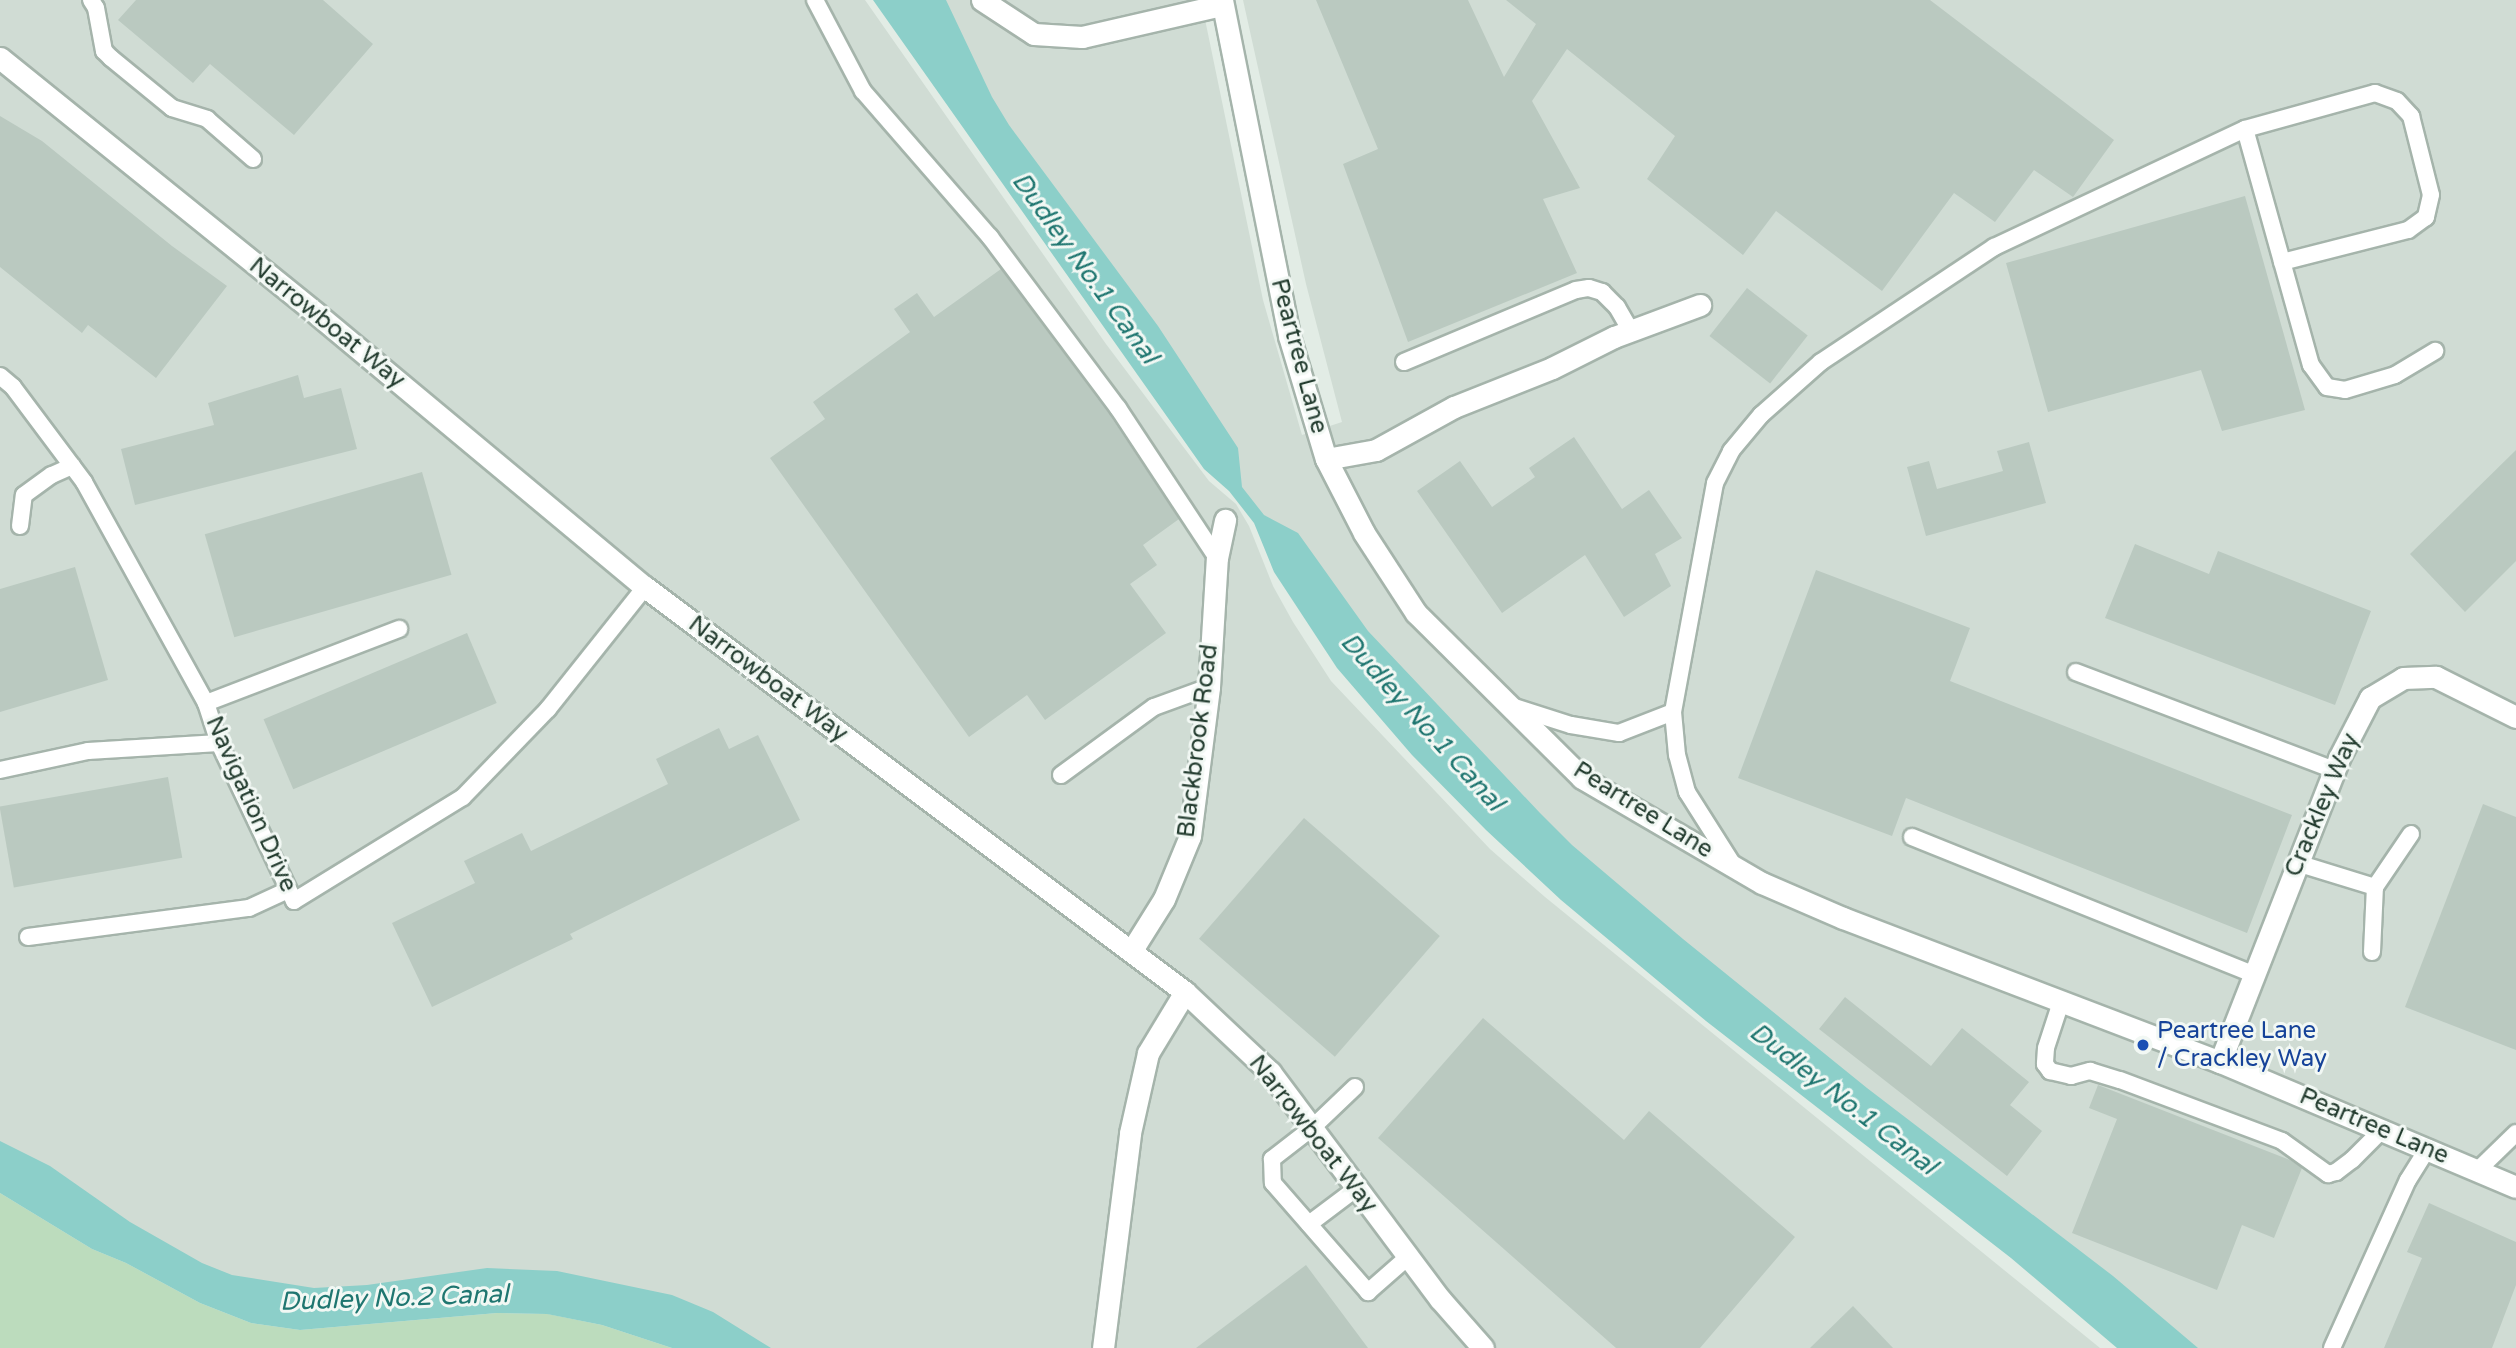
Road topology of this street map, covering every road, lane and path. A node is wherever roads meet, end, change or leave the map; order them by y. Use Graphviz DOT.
graph roads {
  1 [pos="91,0"];
  2 [pos="815,0"];
  3 [pos="982,0"];
  4 [pos="1222,2"];
  5 [pos="0,58"];
  6 [pos="2245,129"];
  7 [pos="253,159"];
  8 [pos="2282,262"];
  9 [pos="1700,305"];
  10 [pos="1631,331"];
  11 [pos="2435,351"];
  12 [pos="1404,362"];
  13 [pos="0,376"];
  14 [pos="1326,459"];
  15 [pos="72,466"];
  16 [pos="1225,520"];
  17 [pos="20,526"];
  18 [pos="1217,558"];
  19 [pos="645,587"];
  20 [pos="399,629"];
  21 [pos="2076,672"];
  22 [pos="1209,687"];
  23 [pos="206,703"];
  24 [pos="1505,704"];
  25 [pos="1673,712"];
  26 [pos="2516,717"];
  27 [pos="219,743"];
  28 [pos="0,770"];
  29 [pos="2334,770"];
  30 [pos="1061,775"];
  31 [pos="2411,834"];
  32 [pos="1912,837"];
  33 [pos="2297,863"];
  34 [pos="1734,865"];
  35 [pos="2375,887"];
  36 [pos="288,890"];
  37 [pos="28,937"];
  38 [pos="1132,950"];
  39 [pos="2372,952"];
  40 [pos="2253,974"];
  41 [pos="1185,992"];
  42 [pos="2061,1002"];
  43 [pos="2220,1062"];
  44 [pos="1355,1087"];
  45 [pos="1312,1128"];
  46 [pos="2383,1129"];
  47 [pos="2516,1133"];
  48 [pos="2428,1148"];
  49 [pos="2478,1170"];
  50 [pos="2516,1187"];
  51 [pos="1357,1188"];
  52 [pos="1309,1224"];
  53 [pos="1408,1257"];
  54 [pos="1103,1348"];
  55 [pos="1483,1348"];
  56 [pos="2332,1348"];
  1 -- 7 [label="lane"];
  2 -- 18 [label="lane"];
  3 -- 4 [label="street"];
  4 -- 14 [label="street, Peartree Lane"];
  5 -- 19 [label="street, Narrowboat Way"];
  6 -- 8 [label="lane"];
  6 -- 8 [label="lane"];
  6 -- 25 [label="lane"];
  8 -- 11 [label="lane"];
  9 -- 10 [label="street"];
  10 -- 12 [label="lane"];
  10 -- 14 [label="street"];
  13 -- 15 [label="lane, Navigation Drive"];
  14 -- 24 [label="street, Peartree Lane"];
  15 -- 17 [label="lane"];
  15 -- 23 [label="lane, Navigation Drive"];
  16 -- 18 [label="street, Blackbrook Road"];
  18 -- 22 [label="street, Blackbrook Road"];
  19 -- 36 [label="lane, Navigation Drive"];
  19 -- 38 [label="street, Narrowboat Way"];
  20 -- 23 [label="lane"];
  21 -- 29 [label="lane"];
  22 -- 30 [label="lane"];
  22 -- 38 [label="street, Blackbrook Road"];
  23 -- 27 [label="lane, Navigation Drive"];
  24 -- 25 [label="lane"];
  24 -- 34 [label="street, Peartree Lane"];
  25 -- 34 [label="lane"];
  26 -- 29 [label="street, Crackley Way"];
  27 -- 28 [label="lane"];
  27 -- 36 [label="lane, Navigation Drive"];
  29 -- 33 [label="street, Crackley Way"];
  31 -- 35 [label="lane"];
  32 -- 40 [label="lane"];
  33 -- 35 [label="lane"];
  33 -- 40 [label="street, Crackley Way"];
  34 -- 42 [label="street, Peartree Lane"];
  35 -- 39 [label="lane"];
  36 -- 37 [label="lane"];
  38 -- 41 [label="street, Narrowboat Way"];
  40 -- 43 [label="street, Crackley Way"];
  41 -- 45 [label="street, Narrowboat Way"];
  41 -- 54 [label="street"];
  42 -- 43 [label="street, Peartree Lane"];
  42 -- 46 [label="lane"];
  43 -- 46 [label="street, Peartree Lane"];
  44 -- 45 [label="lane"];
  45 -- 51 [label="street, Narrowboat Way"];
  45 -- 52 [label="lane"];
  46 -- 48 [label="street, Peartree Lane"];
  47 -- 49 [label="lane"];
  48 -- 49 [label="street, Peartree Lane"];
  48 -- 56 [label="lane"];
  49 -- 50 [label="street, Peartree Lane"];
  51 -- 52 [label="lane"];
  51 -- 53 [label="street, Narrowboat Way"];
  52 -- 53 [label="lane"];
  53 -- 55 [label="street, Narrowboat Way"];
}
